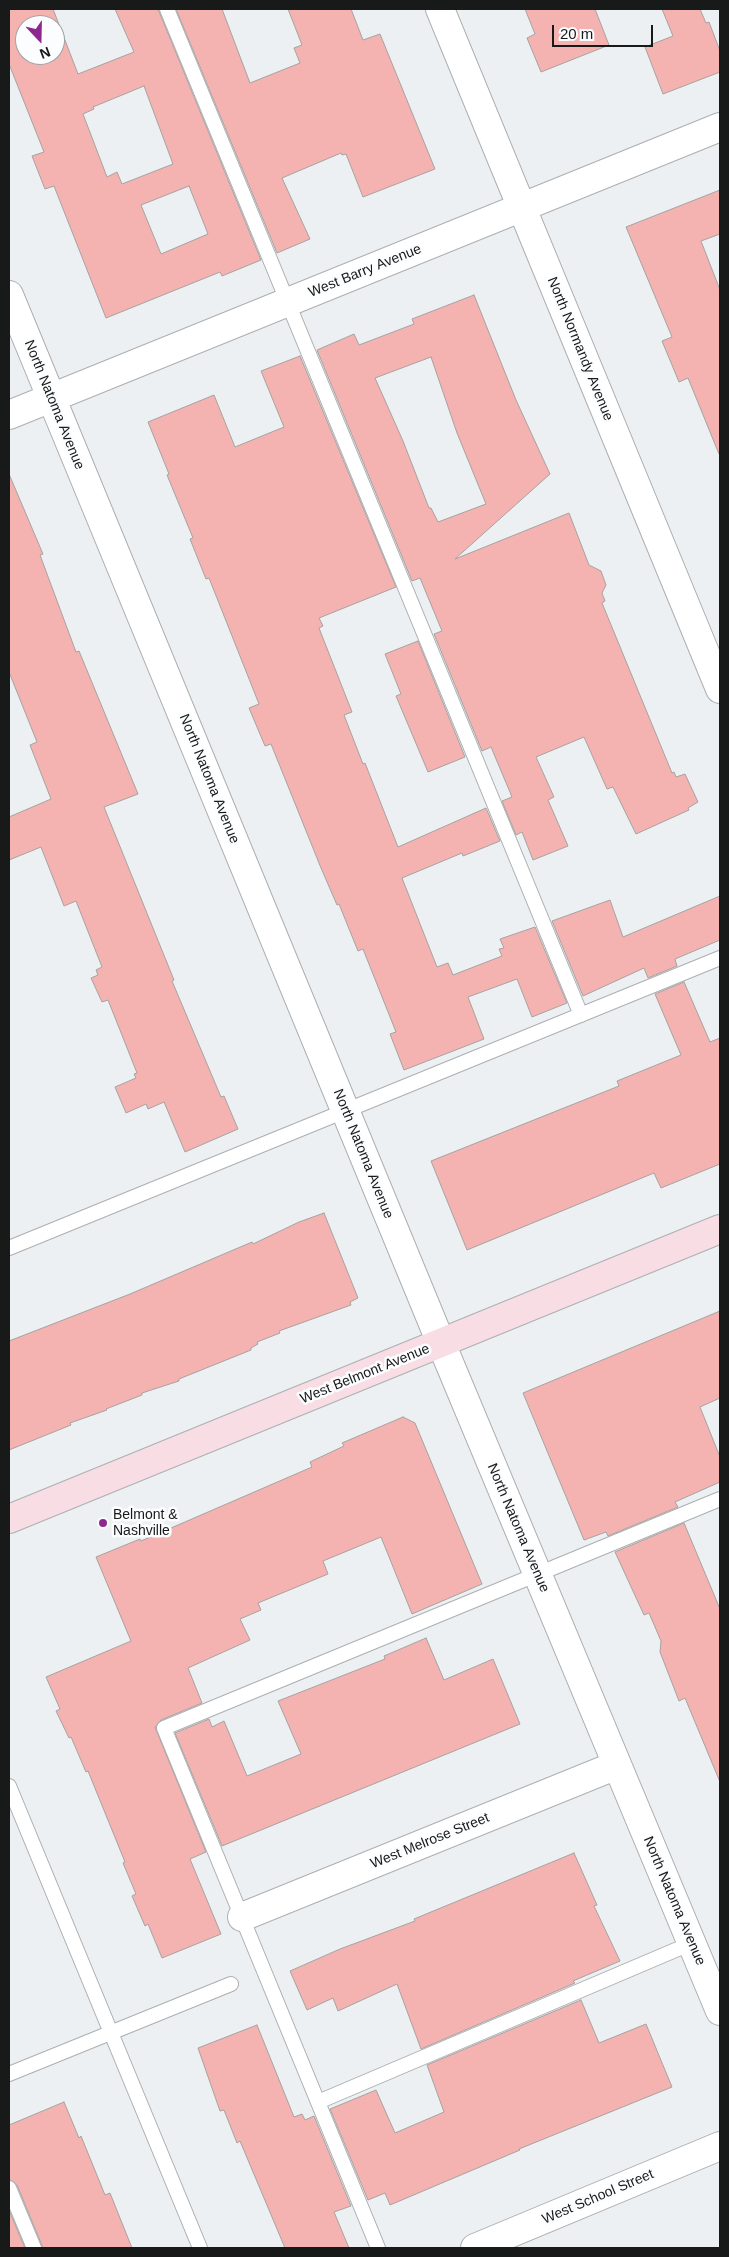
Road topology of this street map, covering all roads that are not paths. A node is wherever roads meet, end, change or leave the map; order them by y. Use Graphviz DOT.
graph roads {
  1 [pos="167,9"];
  2 [pos="440,9"];
  3 [pos="720,127"];
  4 [pos="522,208"];
  5 [pos="9,295"];
  6 [pos="289,302"];
  7 [pos="52,398"];
  8 [pos="9,415"];
  9 [pos="720,690"];
  10 [pos="720,958"];
  11 [pos="581,1015"];
  12 [pos="345,1111"];
  13 [pos="720,1229"];
  14 [pos="9,1248"];
  15 [pos="441,1343"];
  16 [pos="720,1499"];
  17 [pos="9,1519"];
  18 [pos="538,1574"];
  19 [pos="617,1765"];
  20 [pos="9,1786"];
  21 [pos="242,1917"];
  22 [pos="692,1943"];
  23 [pos="231,1984"];
  24 [pos="720,2012"];
  25 [pos="111,2033"];
  26 [pos="9,2074"];
  27 [pos="318,2102"];
  28 [pos="720,2146"];
  29 [pos="9,2188"];
  30 [pos="34,2248"];
  31 [pos="200,2248"];
  32 [pos="378,2248"];
  33 [pos="475,2248"];
  1 -- 6 [label="lane"];
  2 -- 4 [label="street, North Normandy Avenue"];
  3 -- 4 [label="street, West Barry Avenue"];
  4 -- 6 [label="street, West Barry Avenue"];
  4 -- 9 [label="street, North Normandy Avenue"];
  5 -- 7 [label="street, North Natoma Avenue"];
  6 -- 7 [label="street, West Barry Avenue"];
  6 -- 11 [label="lane"];
  7 -- 8 [label="street, West Barry Avenue"];
  7 -- 12 [label="street, North Natoma Avenue"];
  10 -- 11 [label="lane"];
  11 -- 12 [label="lane"];
  12 -- 14 [label="lane"];
  12 -- 15 [label="street, North Natoma Avenue"];
  13 -- 15 [label="main road, West Belmont Avenue"];
  15 -- 17 [label="main road, West Belmont Avenue"];
  15 -- 18 [label="street, North Natoma Avenue"];
  16 -- 18 [label="lane"];
  18 -- 19 [label="street, North Natoma Avenue"];
  18 -- 21 [label="lane"];
  19 -- 21 [label="street, West Melrose Street"];
  19 -- 22 [label="street, North Natoma Avenue"];
  20 -- 25 [label="lane"];
  21 -- 27 [label="lane"];
  22 -- 24 [label="street, North Natoma Avenue"];
  22 -- 27 [label="lane"];
  23 -- 25 [label="lane"];
  25 -- 26 [label="lane"];
  25 -- 31 [label="lane"];
  27 -- 32 [label="lane"];
  28 -- 33 [label="street, West School Street"];
  29 -- 30 [label="lane"];
}
